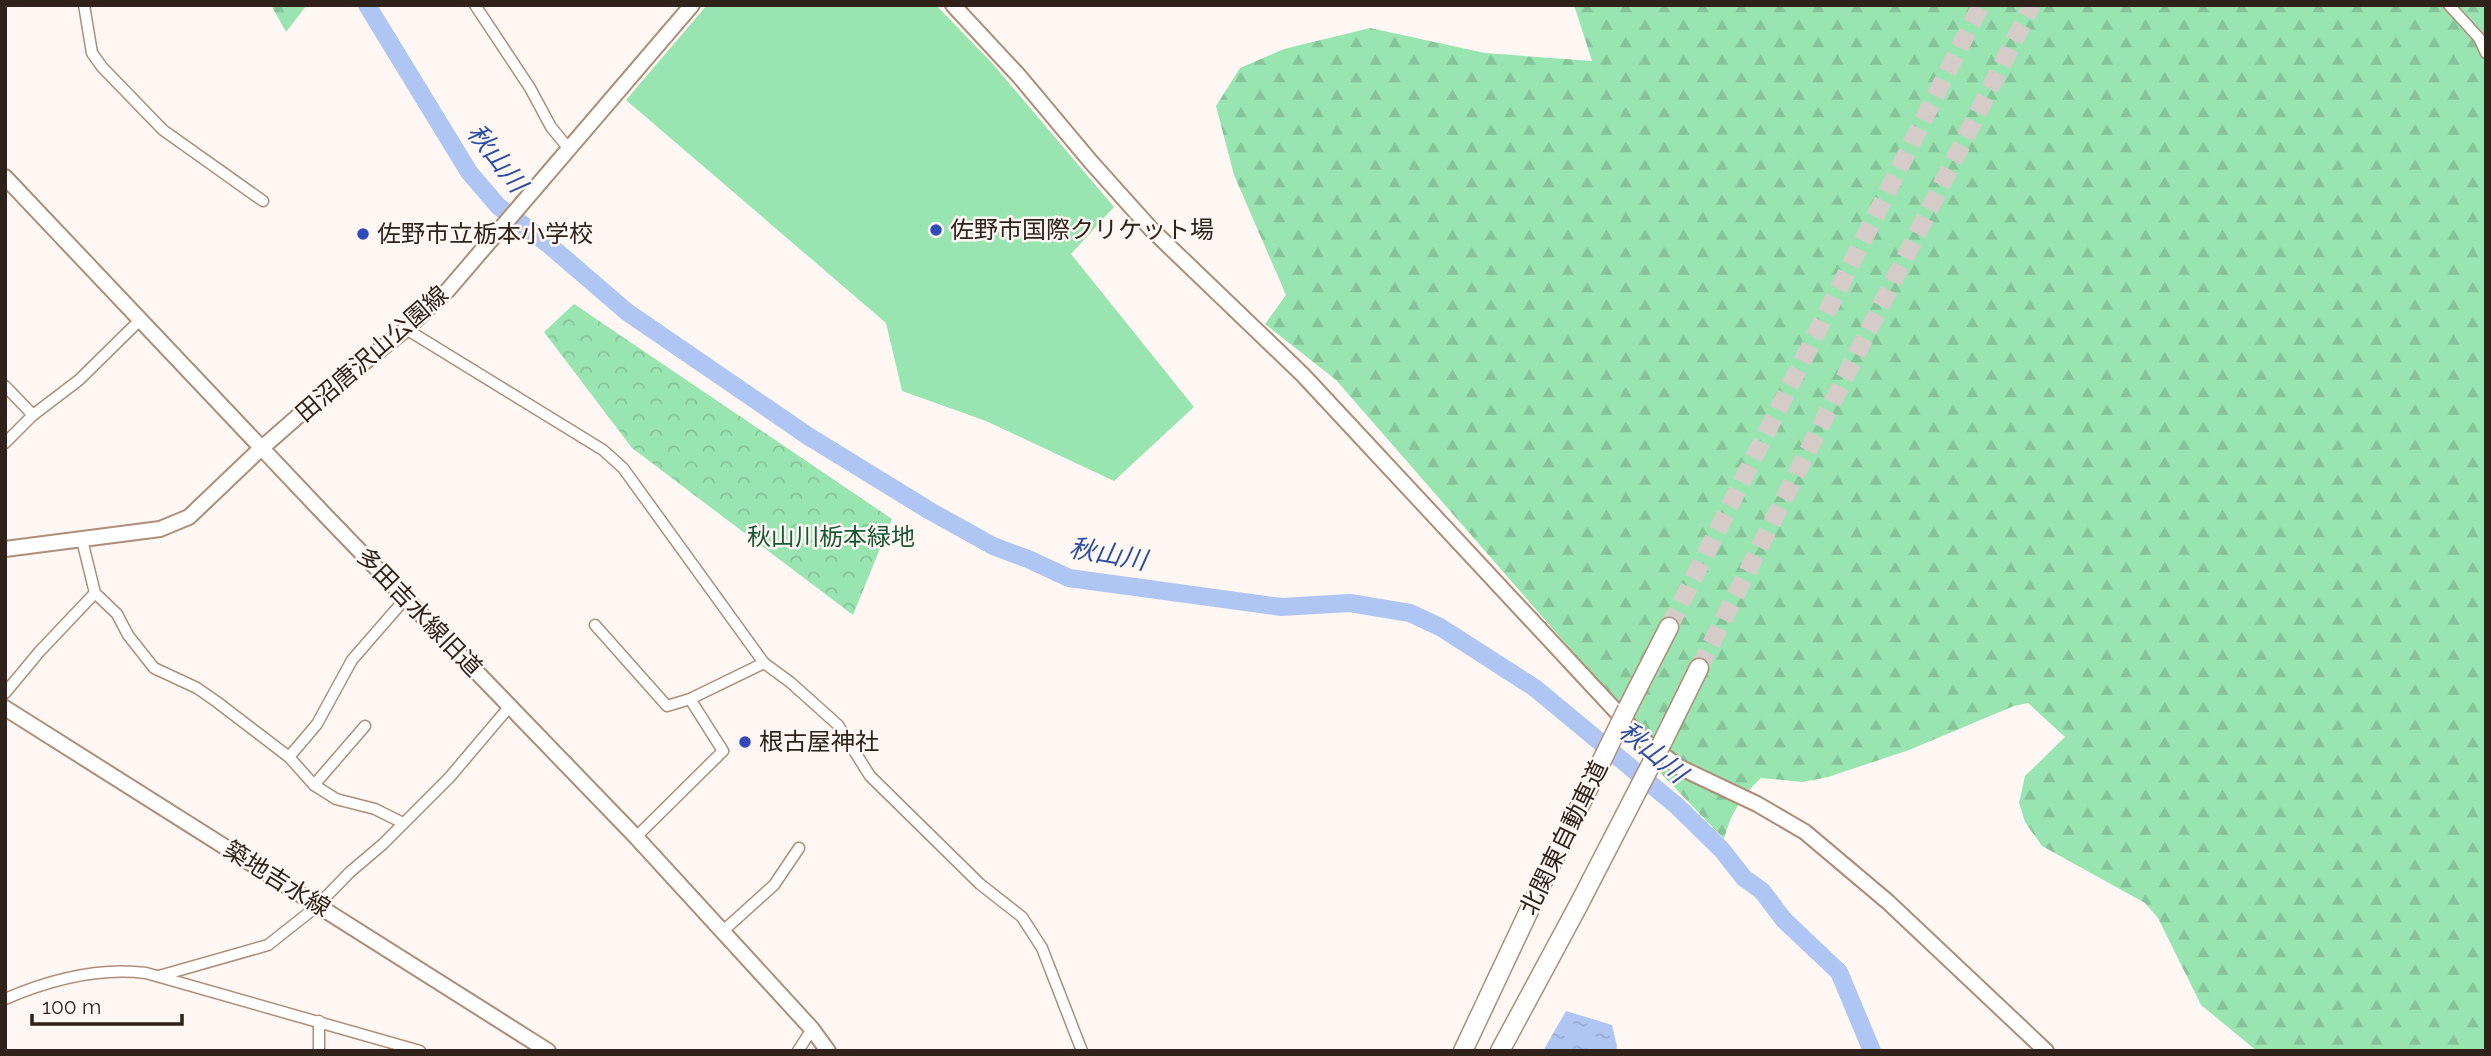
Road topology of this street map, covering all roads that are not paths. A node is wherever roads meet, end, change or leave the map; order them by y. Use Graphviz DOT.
graph roads {
  1 [pos="84,5"];
  2 [pos="475,5"];
  3 [pos="692,5"];
  4 [pos="953,5"];
  5 [pos="2449,5"];
  6 [pos="2486,53"];
  7 [pos="569,149"];
  8 [pos="5,177"];
  9 [pos="263,201"];
  10 [pos="141,319"];
  11 [pos="406,329"];
  12 [pos="5,386"];
  13 [pos="33,415"];
  14 [pos="5,443"];
  15 [pos="262,449"];
  16 [pos="82,540"];
  17 [pos="5,549"];
  18 [pos="95,593"];
  19 [pos="405,599"];
  20 [pos="595,625"];
  21 [pos="1669,626"];
  22 [pos="764,663"];
  23 [pos="1699,668"];
  24 [pos="5,692"];
  25 [pos="690,699"];
  26 [pos="510,706"];
  27 [pos="5,708"];
  28 [pos="365,726"];
  29 [pos="289,757"];
  30 [pos="314,785"];
  31 [pos="403,823"];
  32 [pos="636,837"];
  33 [pos="799,848"];
  34 [pos="318,905"];
  35 [pos="723,931"];
  36 [pos="159,976"];
  37 [pos="5,999"];
  38 [pos="320,1021"];
  39 [pos="812,1029"];
  40 [pos="320,1051"];
  41 [pos="420,1051"];
  42 [pos="548,1051"];
  43 [pos="798,1051"];
  44 [pos="828,1051"];
  45 [pos="1083,1051"];
  46 [pos="1463,1051"];
  47 [pos="1500,1051"];
  48 [pos="2046,1051"];
  1 -- 9 [label="street"];
  2 -- 7 [label="street"];
  3 -- 7 [label="street, 田沼唐沢山公園線"];
  4 -- 48 [label="street"];
  5 -- 6 [label="street"];
  7 -- 11 [label="street, 田沼唐沢山公園線"];
  8 -- 10 [label="street, 多田吉水線旧道"];
  10 -- 13 [label="street"];
  10 -- 15 [label="street, 多田吉水線旧道"];
  11 -- 15 [label="street, 田沼唐沢山公園線"];
  11 -- 22 [label="street"];
  12 -- 13 [label="street"];
  13 -- 14 [label="street"];
  15 -- 16 [label="street, 田沼唐沢山公園線"];
  15 -- 19 [label="street, 多田吉水線旧道"];
  16 -- 17 [label="street, 田沼唐沢山公園線"];
  16 -- 18 [label="street"];
  18 -- 24 [label="street"];
  18 -- 29 [label="street"];
  19 -- 26 [label="street, 多田吉水線旧道"];
  19 -- 29 [label="street"];
  20 -- 25 [label="street"];
  21 -- 46 [label="highway, 北関東自動車道, bridge"];
  22 -- 25 [label="street"];
  22 -- 45 [label="street"];
  23 -- 47 [label="highway, 北関東自動車道, bridge"];
  25 -- 32 [label="street"];
  26 -- 31 [label="street"];
  26 -- 32 [label="street, 多田吉水線旧道"];
  27 -- 34 [label="street, 築地吉水線"];
  28 -- 30 [label="street"];
  29 -- 30 [label="street"];
  30 -- 31 [label="street"];
  31 -- 34 [label="street"];
  32 -- 35 [label="street, 多田吉水線旧道"];
  33 -- 35 [label="street"];
  34 -- 36 [label="street"];
  34 -- 42 [label="street, 築地吉水線"];
  35 -- 39 [label="street, 多田吉水線旧道"];
  36 -- 37 [label="street"];
  36 -- 38 [label="street"];
  38 -- 40 [label="street"];
  38 -- 41 [label="street"];
  39 -- 43 [label="street"];
  39 -- 44 [label="street, 多田吉水線旧道"];
}
